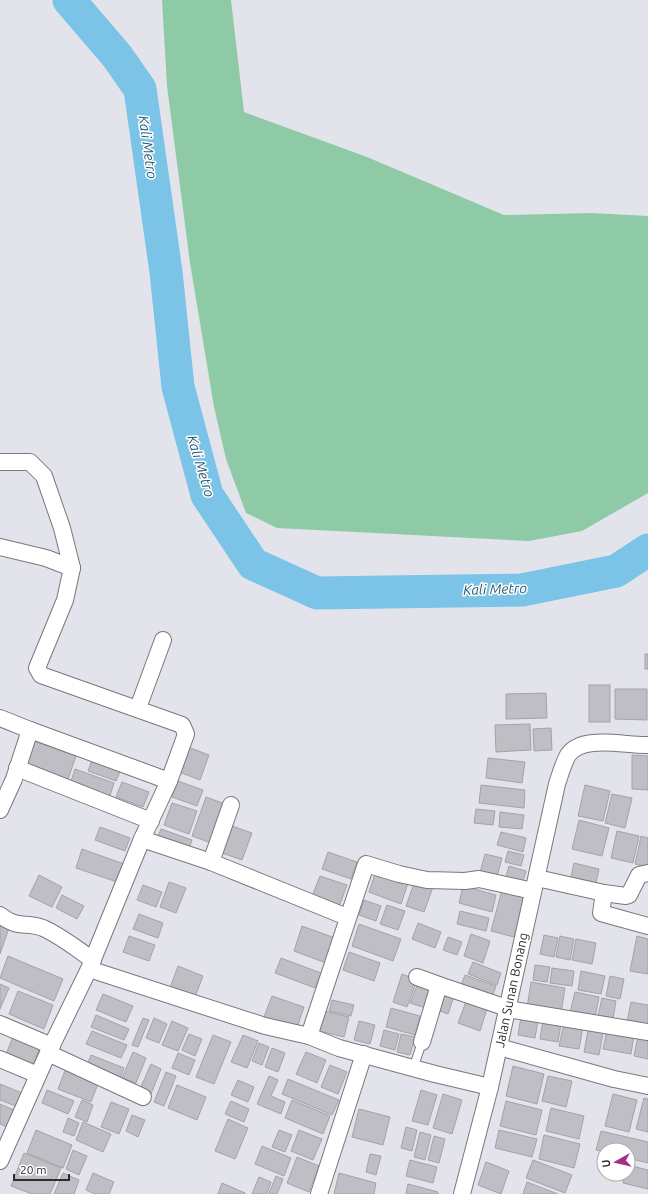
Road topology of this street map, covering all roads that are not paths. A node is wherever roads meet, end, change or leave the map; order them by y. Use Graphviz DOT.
graph roads {
  1 [pos="0,462"];
  2 [pos="0,547"];
  3 [pos="72,568"];
  4 [pos="163,640"];
  5 [pos="138,708"];
  6 [pos="0,718"];
  7 [pos="30,730"];
  8 [pos="648,745"];
  9 [pos="17,768"];
  10 [pos="169,781"];
  11 [pos="231,805"];
  12 [pos="0,810"];
  13 [pos="150,821"];
  14 [pos="142,839"];
  15 [pos="211,862"];
  16 [pos="648,873"];
  17 [pos="535,884"];
  18 [pos="604,893"];
  19 [pos="0,915"];
  20 [pos="347,917"];
  21 [pos="648,926"];
  22 [pos="91,965"];
  23 [pos="417,977"];
  24 [pos="439,985"];
  25 [pos="507,1008"];
  26 [pos="0,1024"];
  27 [pos="648,1032"];
  28 [pos="309,1036"];
  29 [pos="422,1042"];
  30 [pos="499,1047"];
  31 [pos="50,1049"];
  32 [pos="364,1054"];
  33 [pos="0,1059"];
  34 [pos="414,1068"];
  35 [pos="38,1075"];
  36 [pos="648,1086"];
  37 [pos="490,1087"];
  38 [pos="143,1097"];
  39 [pos="0,1161"];
  40 [pos="319,1194"];
  41 [pos="462,1194"];
  1 -- 3 [label="street"];
  2 -- 3 [label="street"];
  3 -- 5 [label="street"];
  4 -- 5 [label="street"];
  5 -- 10 [label="street"];
  6 -- 7 [label="street"];
  7 -- 9 [label="street"];
  7 -- 10 [label="street"];
  8 -- 17 [label="street, Jalan Sunan Bonang"];
  9 -- 12 [label="street"];
  9 -- 13 [label="street"];
  10 -- 13 [label="street"];
  11 -- 15 [label="street"];
  13 -- 14 [label="street"];
  14 -- 15 [label="street"];
  14 -- 22 [label="street"];
  15 -- 20 [label="street"];
  16 -- 18 [label="street"];
  17 -- 18 [label="street"];
  17 -- 20 [label="street"];
  17 -- 25 [label="street, Jalan Sunan Bonang"];
  18 -- 21 [label="street"];
  19 -- 22 [label="street"];
  20 -- 28 [label="street"];
  22 -- 28 [label="street"];
  22 -- 31 [label="street"];
  23 -- 24 [label="street"];
  24 -- 25 [label="street"];
  24 -- 29 [label="street"];
  25 -- 27 [label="street"];
  25 -- 30 [label="street, Jalan Sunan Bonang"];
  26 -- 31 [label="street"];
  28 -- 32 [label="street"];
  29 -- 34 [label="lane"];
  30 -- 36 [label="street"];
  30 -- 37 [label="street, Jalan Sunan Bonang"];
  31 -- 35 [label="street"];
  31 -- 38 [label="street"];
  32 -- 34 [label="street"];
  32 -- 40 [label="street"];
  33 -- 35 [label="street"];
  34 -- 37 [label="street"];
  35 -- 39 [label="street"];
  37 -- 41 [label="street, Jalan Sunan Bonang"];
}
